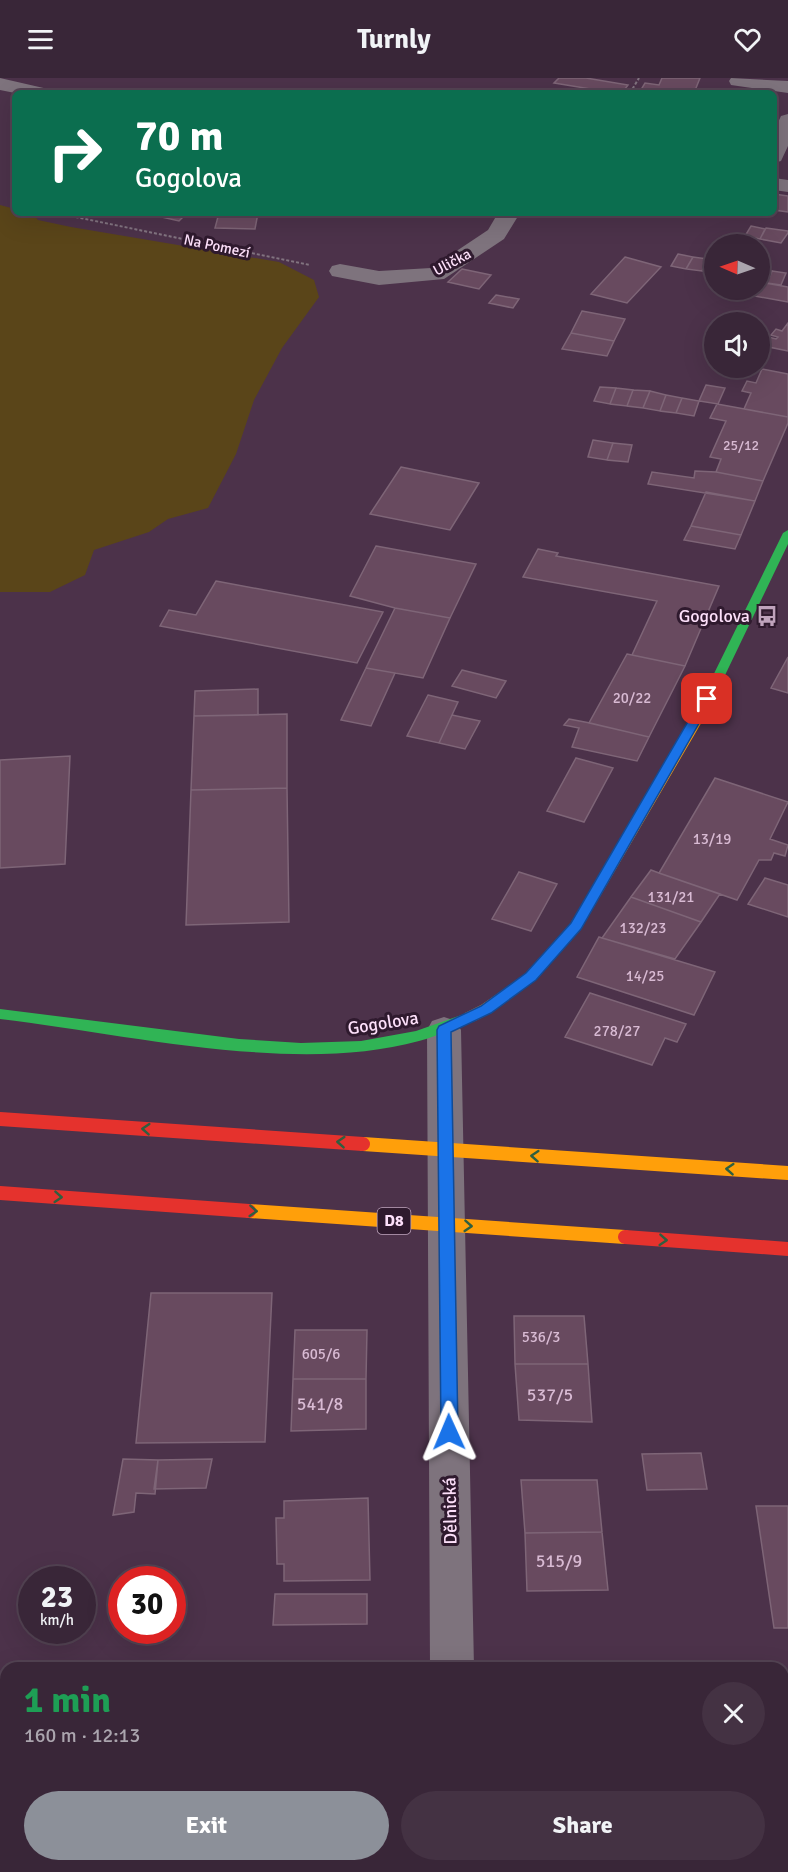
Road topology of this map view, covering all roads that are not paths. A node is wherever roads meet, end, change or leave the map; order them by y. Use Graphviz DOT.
graph roads {
  1 [pos="0,84"];
  2 [pos="736,84"];
  3 [pos="788,87"];
  4 [pos="27,90"];
  5 [pos="788,120"];
  6 [pos="777,149"];
  7 [pos="507,216"];
  8 [pos="340,272"];
  9 [pos="788,533"];
  10 [pos="0,1014"];
  11 [pos="444,1030"];
  12 [pos="0,1119"];
  13 [pos="788,1173"];
  14 [pos="0,1193"];
  15 [pos="788,1249"];
  16 [pos="452,1662"];
  1 -- 4 [label="street"];
  2 -- 3 [label="street"];
  5 -- 6 [label="street"];
  7 -- 8 [label="street, Ulička"];
  9 -- 11 [label="main road, Gogolova"];
  10 -- 11 [label="main road, Gogolova"];
  11 -- 16 [label="street, Dělnická"];
  13 -- 12 [label="main road, one-way, bridge"];
  14 -- 15 [label="main road, D8, one-way, bridge"];
}
